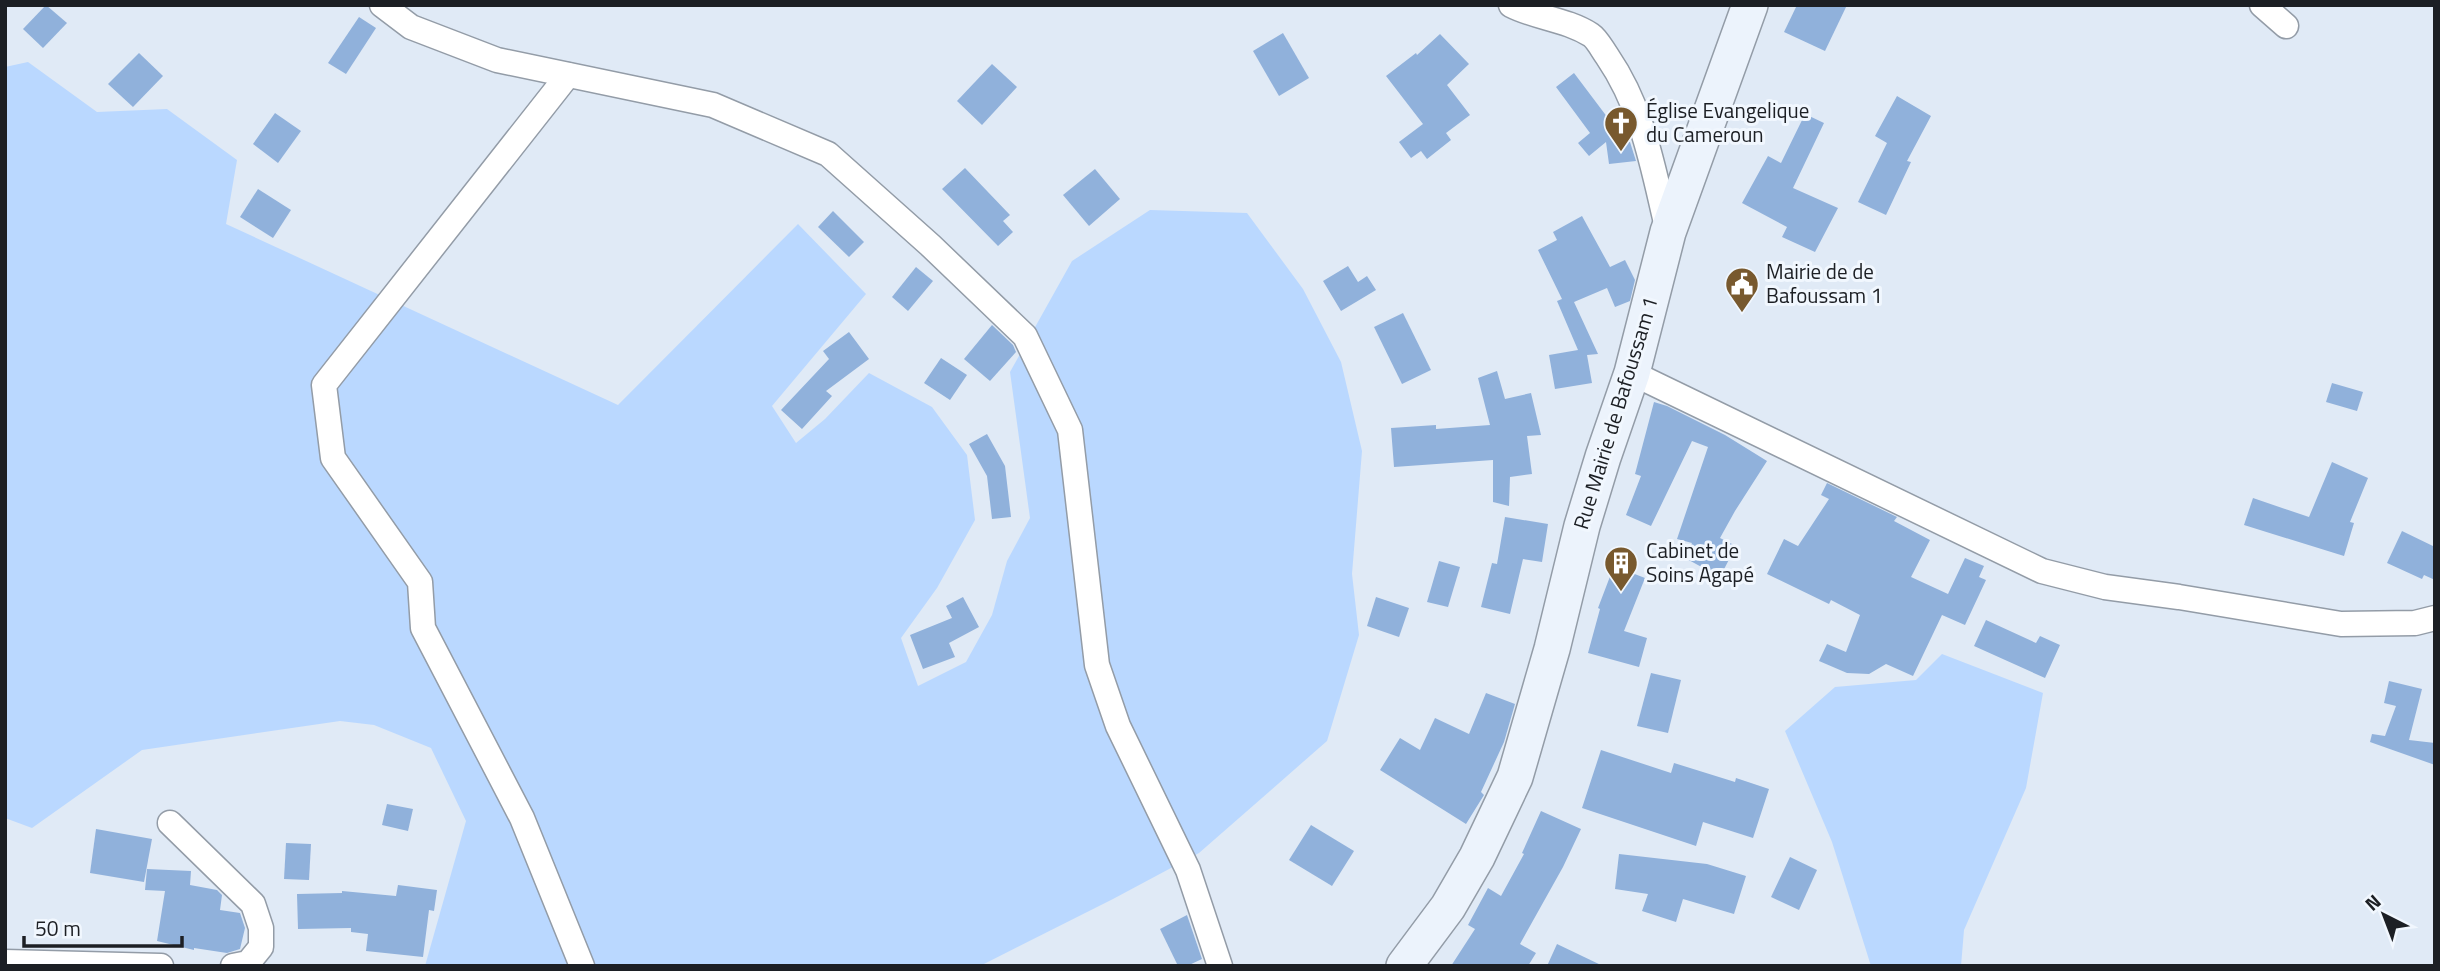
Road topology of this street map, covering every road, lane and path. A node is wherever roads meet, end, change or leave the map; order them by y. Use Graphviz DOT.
graph roads {
  1 [pos="382,5"];
  2 [pos="1511,5"];
  3 [pos="2262,5"];
  4 [pos="1749,10"];
  5 [pos="2286,26"];
  6 [pos="568,75"];
  7 [pos="1668,232"];
  8 [pos="1632,373"];
  9 [pos="2435,618"];
  10 [pos="170,823"];
  11 [pos="5,962"];
  12 [pos="161,966"];
  13 [pos="233,966"];
  14 [pos="582,966"];
  15 [pos="1220,966"];
  16 [pos="1404,966"];
  1 -- 6 [label="street"];
  2 -- 7 [label="street"];
  3 -- 5 [label="street"];
  4 -- 7 [label="street, Rue Mairie de Bafoussam 1"];
  6 -- 14 [label="street"];
  6 -- 15 [label="street"];
  7 -- 8 [label="street, Rue Mairie de Bafoussam 1"];
  8 -- 9 [label="street"];
  8 -- 16 [label="street, Rue Mairie de Bafoussam 1"];
  10 -- 13 [label="street"];
  11 -- 12 [label="street"];
}
